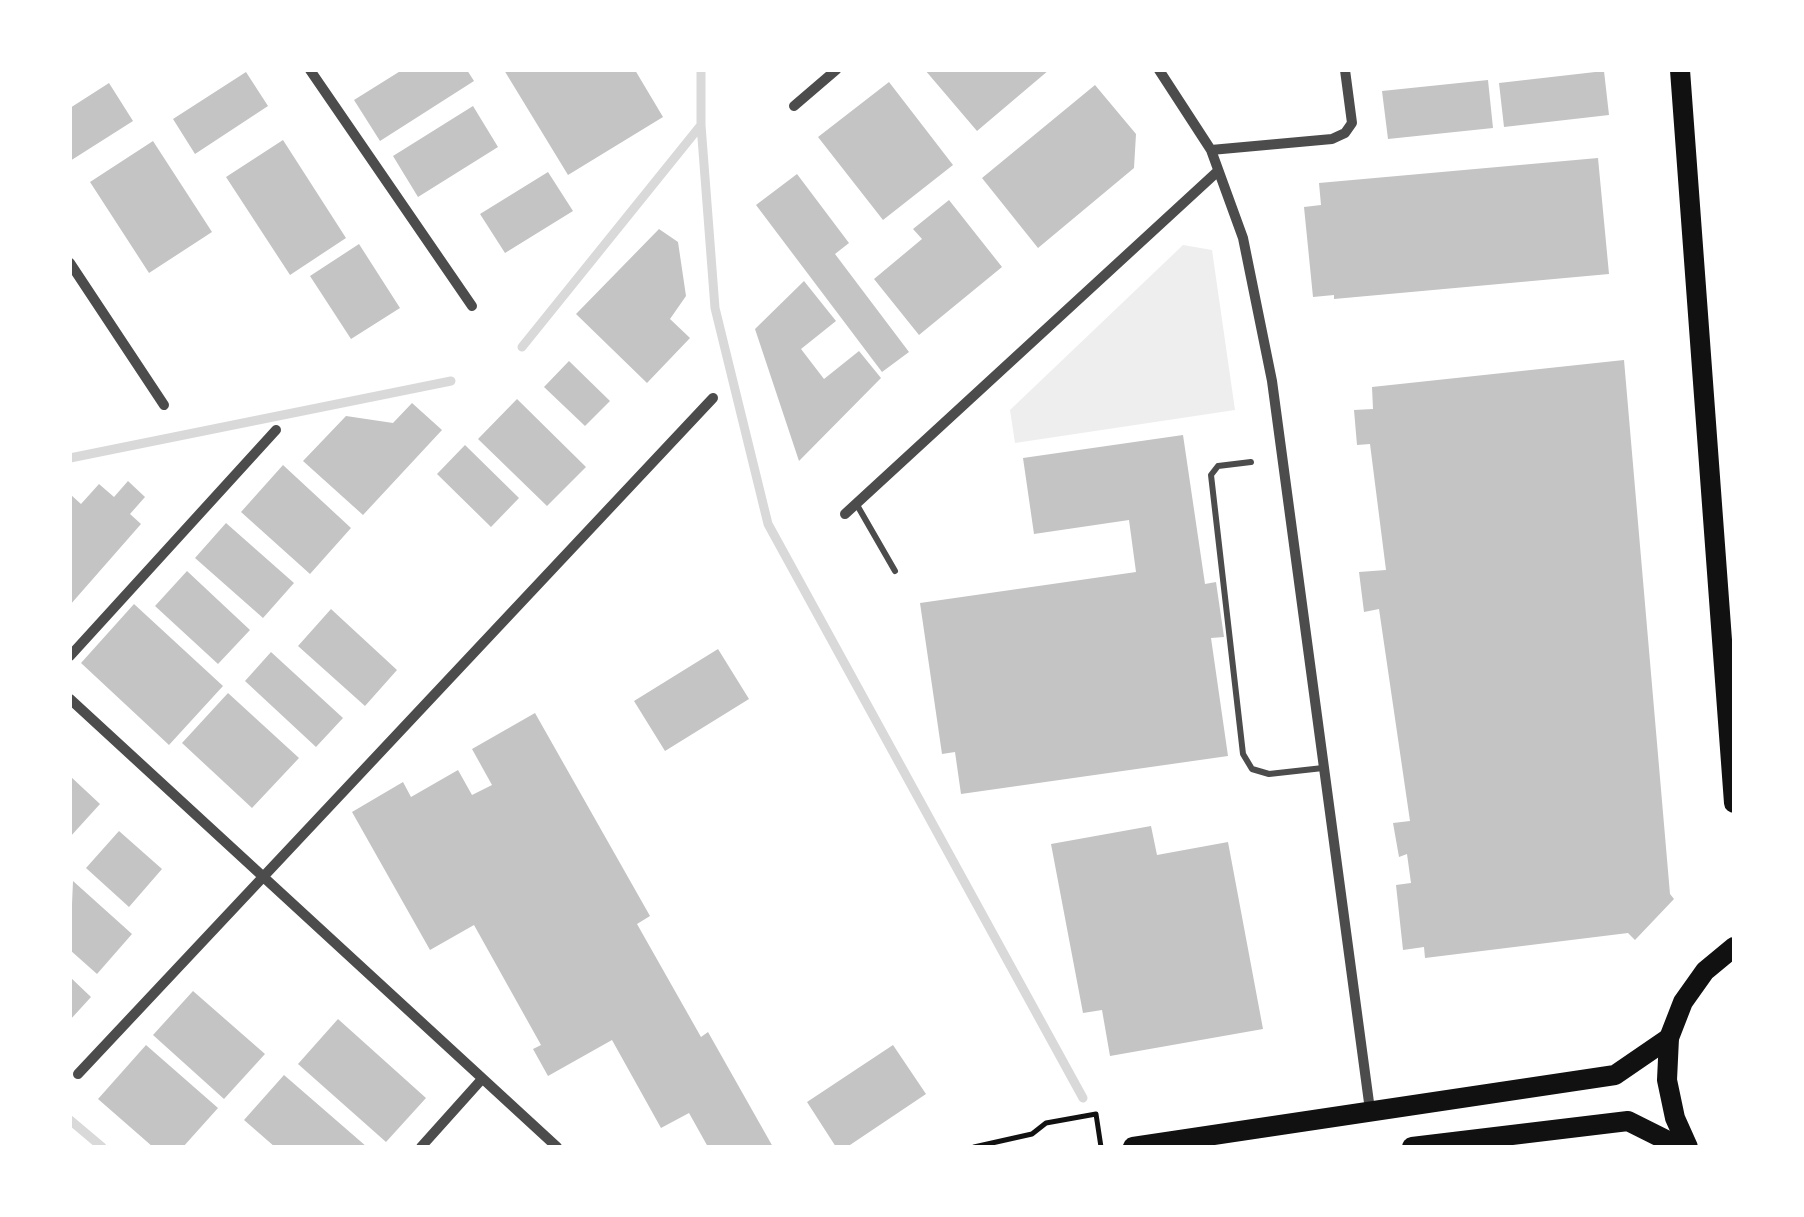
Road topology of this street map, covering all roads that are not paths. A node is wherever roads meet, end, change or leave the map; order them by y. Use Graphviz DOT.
graph roads {
  1 [pos="310,70"];
  2 [pos="836,70"];
  3 [pos="1159,70"];
  4 [pos="1345,70"];
  5 [pos="1680,70"];
  6 [pos="794,106"];
  7 [pos="1210,150"];
  8 [pos="1218,170"];
  9 [pos="70,263"];
  10 [pos="472,306"];
  11 [pos="713,398"];
  12 [pos="164,405"];
  13 [pos="276,430"];
  14 [pos="1251,462"];
  15 [pos="856,504"];
  16 [pos="845,514"];
  17 [pos="894,572"];
  18 [pos="70,656"];
  19 [pos="70,699"];
  20 [pos="1324,768"];
  21 [pos="1734,803"];
  22 [pos="264,877"];
  23 [pos="1734,947"];
  24 [pos="1669,1038"];
  25 [pos="78,1074"];
  26 [pos="482,1079"];
  27 [pos="1370,1110"];
  28 [pos="422,1147"];
  29 [pos="557,1147"];
  30 [pos="1132,1147"];
  31 [pos="1412,1147"];
  32 [pos="1680,1147"];
  33 [pos="1688,1147"];
  1 -- 10 [label="street"];
  2 -- 6 [label="street"];
  3 -- 7 [label="street"];
  4 -- 7 [label="street"];
  5 -- 21 [label="main road"];
  7 -- 8 [label="street"];
  8 -- 15 [label="street"];
  8 -- 20 [label="street"];
  9 -- 12 [label="street"];
  11 -- 22 [label="street"];
  13 -- 18 [label="street"];
  14 -- 20 [label="lane"];
  15 -- 16 [label="street"];
  15 -- 17 [label="lane"];
  19 -- 22 [label="street"];
  20 -- 27 [label="street"];
  22 -- 25 [label="street"];
  22 -- 26 [label="street"];
  23 -- 24 [label="main road"];
  24 -- 27 [label="main road"];
  24 -- 33 [label="main road"];
  26 -- 28 [label="street"];
  26 -- 29 [label="street"];
  27 -- 30 [label="main road"];
  31 -- 32 [label="main road"];
}
